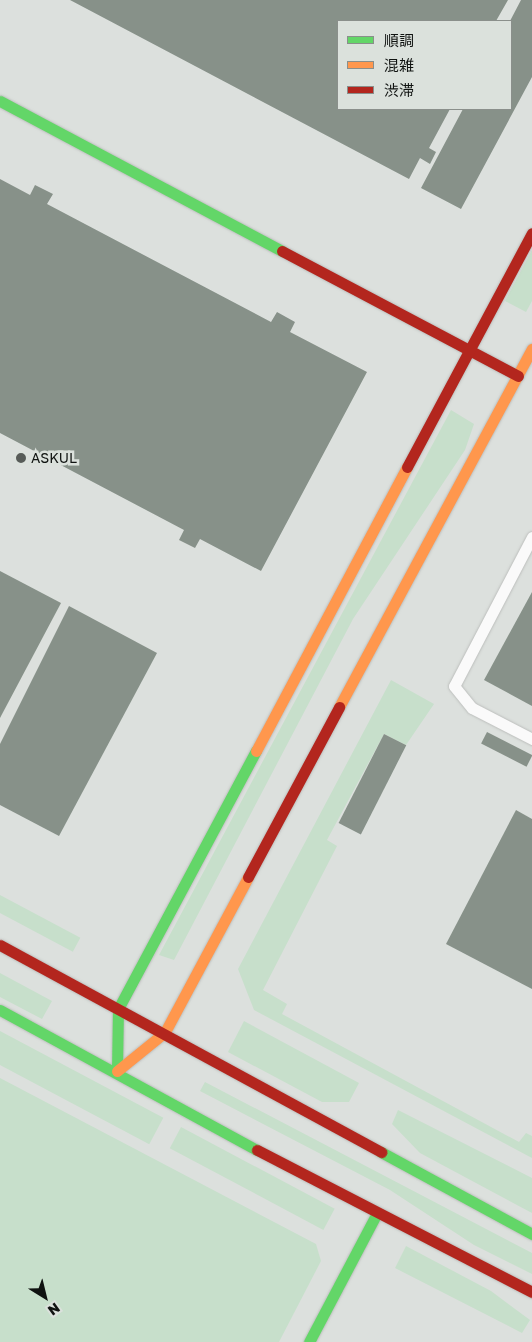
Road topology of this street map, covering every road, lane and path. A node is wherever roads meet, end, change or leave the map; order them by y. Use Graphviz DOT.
graph roads {
  1 [pos="0,100"];
  2 [pos="532,233"];
  3 [pos="532,349"];
  4 [pos="471,350"];
  5 [pos="518,376"];
  6 [pos="532,537"];
  7 [pos="532,739"];
  8 [pos="0,945"];
  9 [pos="118,1009"];
  10 [pos="0,1010"];
  11 [pos="165,1032"];
  12 [pos="117,1072"];
  13 [pos="376,1215"];
  14 [pos="532,1234"];
  15 [pos="532,1292"];
  16 [pos="309,1342"];
  1 -- 4 [label="street"];
  2 -- 4 [label="street"];
  3 -- 5 [label="street"];
  4 -- 5 [label="street"];
  4 -- 9 [label="street"];
  5 -- 11 [label="street"];
  6 -- 7 [label="lane"];
  8 -- 9 [label="street"];
  9 -- 11 [label="street"];
  9 -- 12 [label="street"];
  10 -- 12 [label="street"];
  11 -- 12 [label="street"];
  11 -- 14 [label="street"];
  12 -- 13 [label="street"];
  13 -- 15 [label="street"];
  13 -- 16 [label="street"];
}
